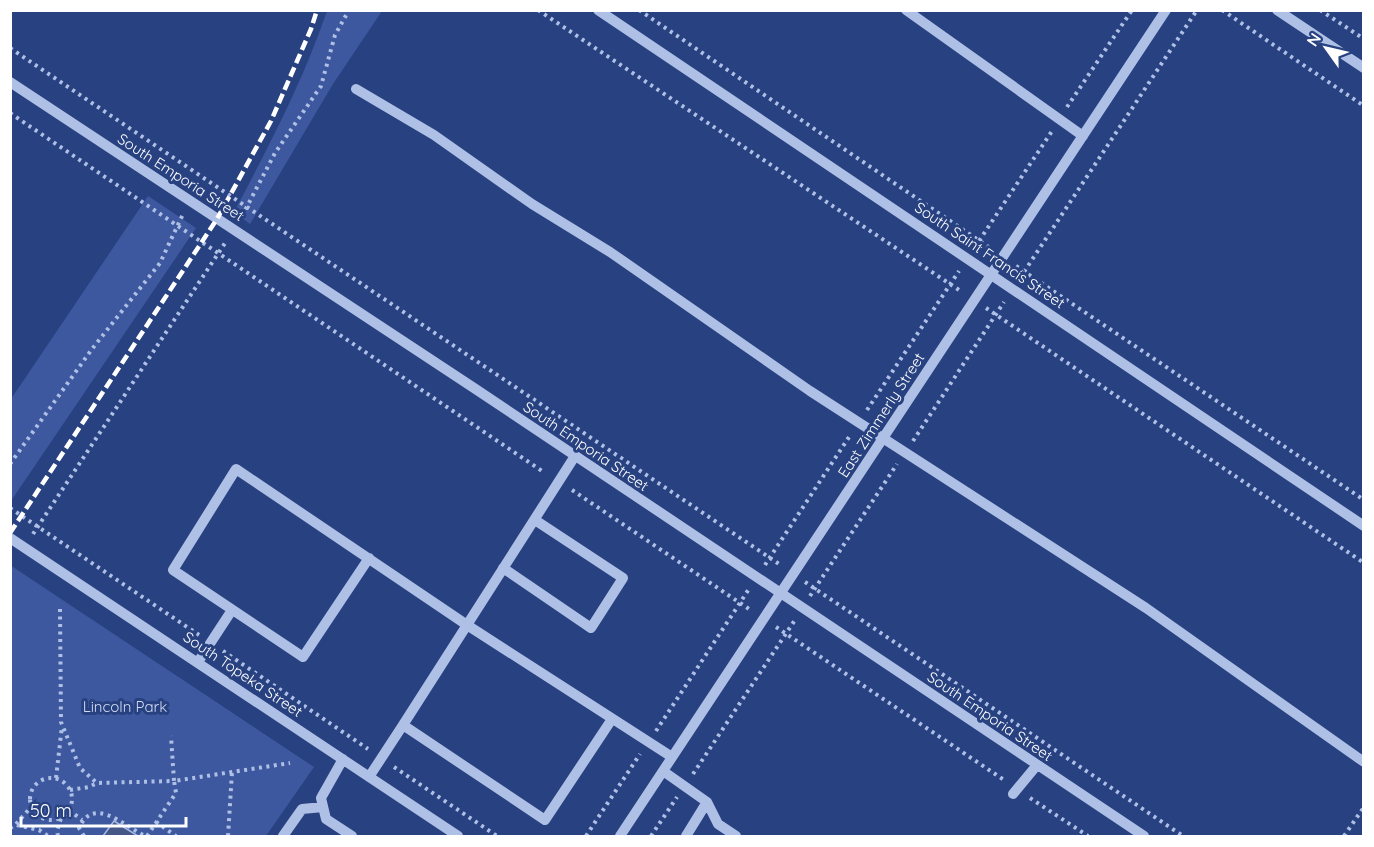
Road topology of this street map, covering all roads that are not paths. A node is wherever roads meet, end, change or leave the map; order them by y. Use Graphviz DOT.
graph roads {
  1 [pos="598,10"];
  2 [pos="906,10"];
  3 [pos="1166,10"];
  4 [pos="1277,10"];
  5 [pos="1364,68"];
  6 [pos="10,82"];
  7 [pos="356,89"];
  8 [pos="1083,136"];
  9 [pos="992,274"];
  10 [pos="883,439"];
  11 [pos="575,456"];
  12 [pos="535,520"];
  13 [pos="1364,526"];
  14 [pos="10,538"];
  15 [pos="369,558"];
  16 [pos="503,568"];
  17 [pos="781,594"];
  18 [pos="232,610"];
  19 [pos="467,625"];
  20 [pos="198,662"];
  21 [pos="612,719"];
  22 [pos="403,725"];
  23 [pos="672,757"];
  24 [pos="343,759"];
  25 [pos="1364,762"];
  26 [pos="1037,765"];
  27 [pos="663,771"];
  28 [pos="369,777"];
  29 [pos="1013,794"];
  30 [pos="707,802"];
  31 [pos="323,807"];
  32 [pos="283,837"];
  33 [pos="352,837"];
  34 [pos="458,837"];
  35 [pos="620,837"];
  36 [pos="686,837"];
  37 [pos="736,837"];
  38 [pos="1144,837"];
  1 -- 9 [label="street, South Saint Francis Street"];
  2 -- 8 [label="street"];
  3 -- 8 [label="street, East Zimmerly Street"];
  4 -- 5 [label="street"];
  6 -- 11 [label="street, South Emporia Street"];
  7 -- 10 [label="street"];
  8 -- 9 [label="street, East Zimmerly Street"];
  9 -- 10 [label="street, East Zimmerly Street"];
  9 -- 13 [label="street, South Saint Francis Street"];
  10 -- 17 [label="street, East Zimmerly Street"];
  10 -- 25 [label="street"];
  11 -- 12 [label="street"];
  11 -- 17 [label="street, South Emporia Street"];
  12 -- 16 [label="street"];
  12 -- 16 [label="street"];
  14 -- 20 [label="street, South Topeka Street"];
  15 -- 18 [label="street"];
  15 -- 18 [label="street"];
  15 -- 19 [label="street"];
  16 -- 19 [label="street"];
  17 -- 23 [label="street, East Zimmerly Street"];
  17 -- 26 [label="street, South Emporia Street"];
  18 -- 20 [label="street"];
  19 -- 21 [label="street"];
  19 -- 22 [label="street"];
  20 -- 24 [label="street, South Topeka Street"];
  21 -- 22 [label="street"];
  21 -- 23 [label="street"];
  22 -- 28 [label="street"];
  23 -- 27 [label="street, East Zimmerly Street"];
  24 -- 28 [label="street, South Topeka Street"];
  24 -- 31 [label="street"];
  26 -- 29 [label="street"];
  26 -- 38 [label="street, South Emporia Street"];
  27 -- 30 [label="street"];
  27 -- 35 [label="street, East Zimmerly Street"];
  28 -- 34 [label="street, South Topeka Street"];
  30 -- 36 [label="street"];
  30 -- 37 [label="street"];
  31 -- 32 [label="street"];
  31 -- 33 [label="street"];
}
